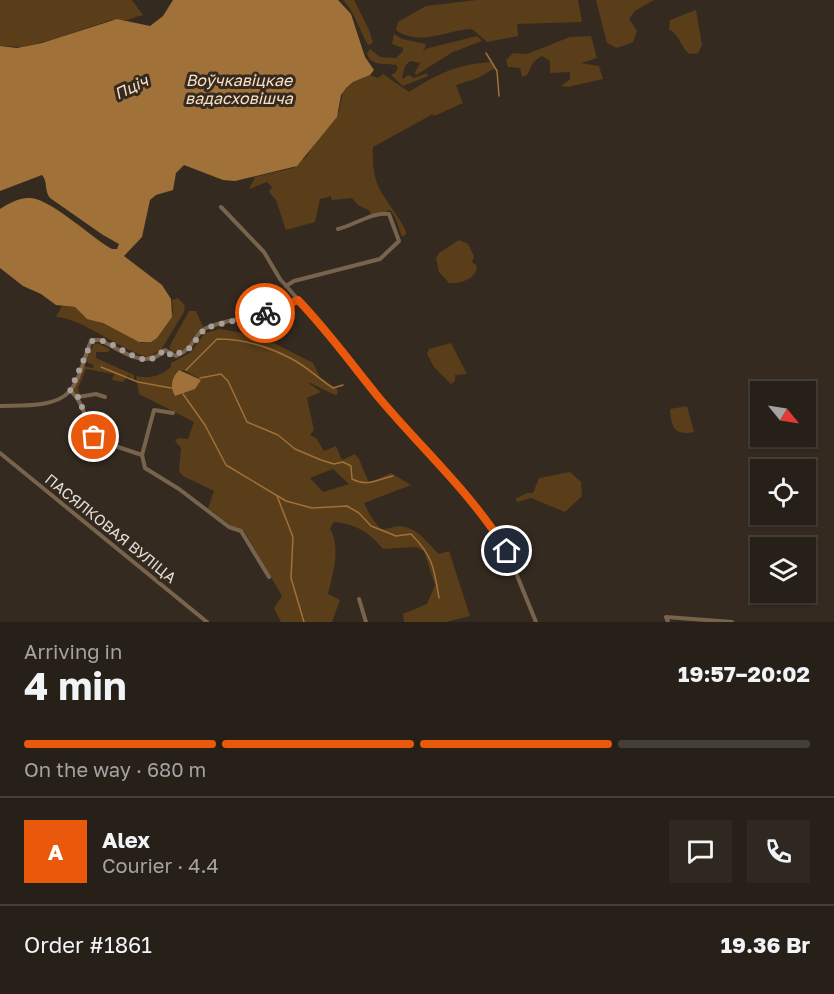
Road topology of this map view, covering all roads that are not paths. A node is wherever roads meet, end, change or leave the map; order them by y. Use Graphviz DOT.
graph roads {
  1 [pos="221,207"];
  2 [pos="338,230"];
  3 [pos="286,286"];
  4 [pos="298,300"];
  5 [pos="70,391"];
  6 [pos="78,397"];
  7 [pos="105,397"];
  8 [pos="0,406"];
  9 [pos="173,413"];
  10 [pos="0,453"];
  11 [pos="142,455"];
  12 [pos="269,577"];
  13 [pos="359,599"];
  14 [pos="207,622"];
  15 [pos="366,622"];
  16 [pos="536,622"];
  17 [pos="668,622"];
  18 [pos="732,622"];
  1 -- 3 [label="street"];
  2 -- 3 [label="street"];
  3 -- 4 [label="street"];
  4 -- 5 [label="street"];
  4 -- 16 [label="street"];
  5 -- 6 [label="street"];
  5 -- 8 [label="street"];
  6 -- 7 [label="street"];
  6 -- 11 [label="street"];
  9 -- 11 [label="street"];
  10 -- 14 [label="street, ПАСЯЛКОВАЯ ВУЛІЦА"];
  11 -- 12 [label="street"];
  13 -- 15 [label="street"];
  17 -- 18 [label="street"];
}
